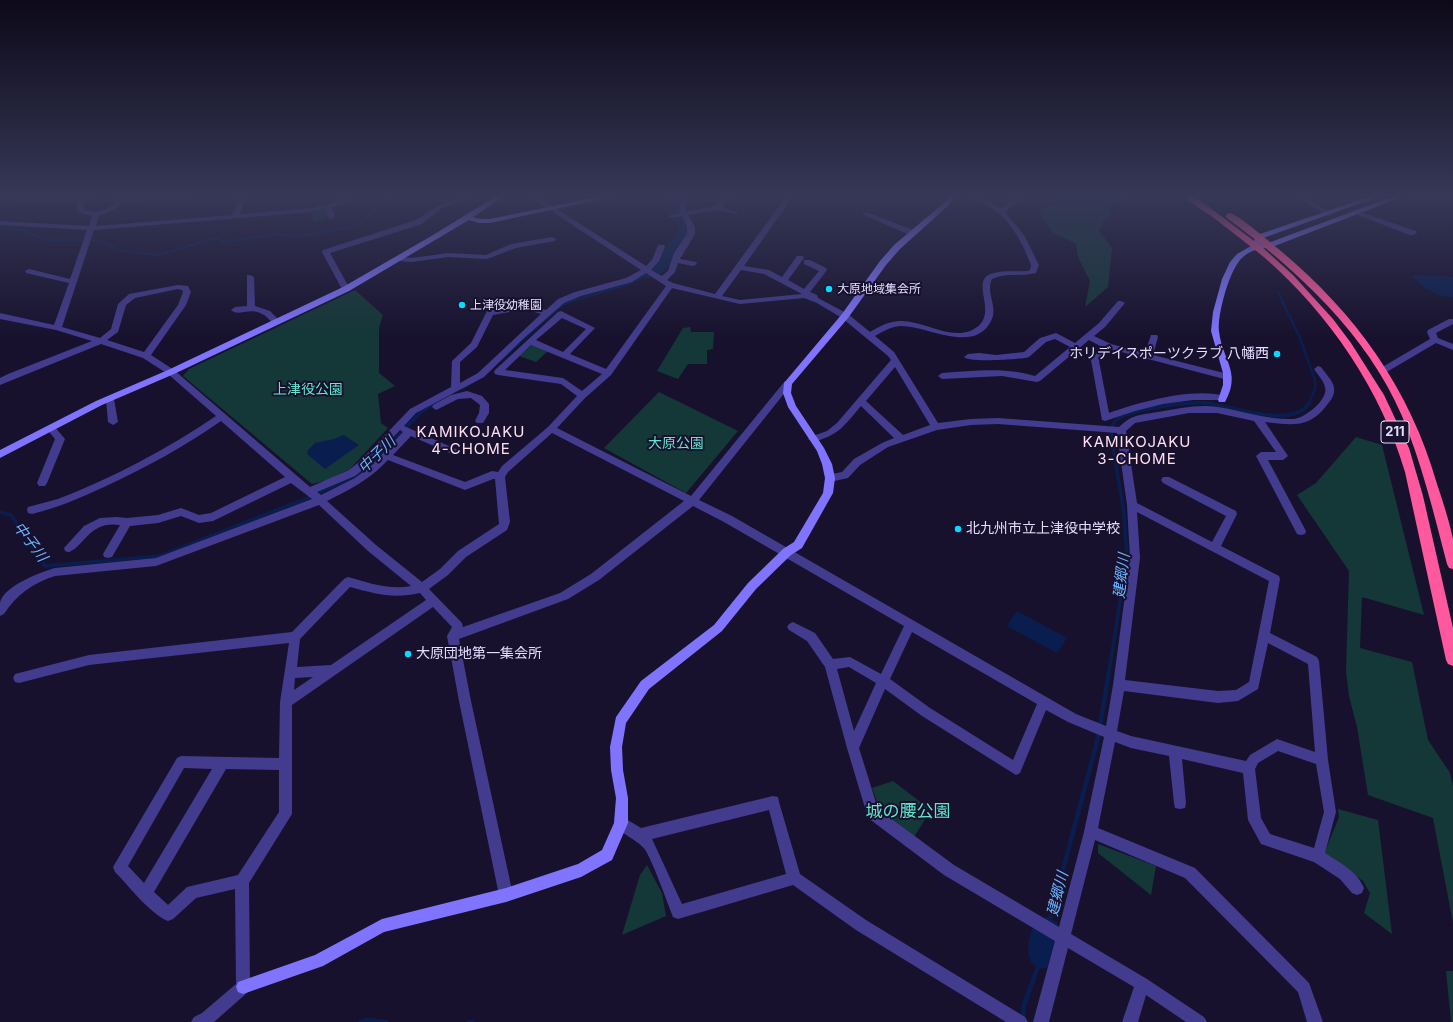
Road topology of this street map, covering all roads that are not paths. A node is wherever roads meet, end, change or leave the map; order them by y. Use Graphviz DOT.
graph roads {
  1 [pos="87,243"];
  2 [pos="355,243"];
  3 [pos="425,243"];
  4 [pos="532,243"];
  5 [pos="606,243"];
  6 [pos="685,243"];
  7 [pos="758,243"];
  8 [pos="902,243"];
  9 [pos="1026,243"];
  10 [pos="1255,243"];
  11 [pos="1259,243"];
  12 [pos="1262,243"];
  13 [pos="1275,243"];
  14 [pos="1269,245"];
  15 [pos="661,247"];
  16 [pos="398,259"];
  17 [pos="676,260"];
  18 [pos="693,264"];
  19 [pos="738,267"];
  20 [pos="648,270"];
  21 [pos="30,271"];
  22 [pos="250,277"];
  23 [pos="664,280"];
  24 [pos="784,280"];
  25 [pos="74,282"];
  26 [pos="346,289"];
  27 [pos="806,292"];
  28 [pos="717,297"];
  29 [pos="820,301"];
  30 [pos="1121,303"];
  31 [pos="251,308"];
  32 [pos="235,310"];
  33 [pos="546,313"];
  34 [pos="0,316"];
  35 [pos="845,316"];
  36 [pos="1452,321"];
  37 [pos="276,322"];
  38 [pos="57,328"];
  39 [pos="869,336"];
  40 [pos="1088,337"];
  41 [pos="1154,337"];
  42 [pos="1435,340"];
  43 [pos="101,341"];
  44 [pos="530,342"];
  45 [pos="1108,346"];
  46 [pos="1076,347"];
  47 [pos="1453,347"];
  48 [pos="565,355"];
  49 [pos="146,356"];
  50 [pos="1148,356"];
  51 [pos="968,357"];
  52 [pos="896,361"];
  53 [pos="1318,369"];
  54 [pos="1382,371"];
  55 [pos="171,372"];
  56 [pos="608,373"];
  57 [pos="942,376"];
  58 [pos="1228,377"];
  59 [pos="0,382"];
  60 [pos="788,383"];
  61 [pos="454,391"];
  62 [pos="582,396"];
  63 [pos="110,398"];
  64 [pos="861,402"];
  65 [pos="1220,404"];
  66 [pos="436,407"];
  67 [pos="1122,411"];
  68 [pos="222,417"];
  69 [pos="1257,418"];
  70 [pos="1131,420"];
  71 [pos="480,421"];
  72 [pos="113,422"];
  73 [pos="936,427"];
  74 [pos="51,428"];
  75 [pos="404,429"];
  76 [pos="551,429"];
  77 [pos="1120,430"];
  78 [pos="813,439"];
  79 [pos="901,439"];
  80 [pos="455,452"];
  81 [pos="0,454"];
  82 [pos="386,456"];
  83 [pos="500,476"];
  84 [pos="292,478"];
  85 [pos="830,478"];
  86 [pos="1166,480"];
  87 [pos="42,483"];
  88 [pos="314,495"];
  89 [pos="692,500"];
  90 [pos="1132,505"];
  91 [pos="32,510"];
  92 [pos="127,522"];
  93 [pos="1301,531"];
  94 [pos="1214,547"];
  95 [pos="68,548"];
  96 [pos="787,552"];
  97 [pos="108,554"];
  98 [pos="1453,564"];
  99 [pos="422,588"];
  100 [pos="434,600"];
  101 [pos="0,610"];
  102 [pos="910,625"];
  103 [pos="793,627"];
  104 [pos="1264,635"];
  105 [pos="453,636"];
  106 [pos="295,637"];
  107 [pos="1453,660"];
  108 [pos="830,665"];
  109 [pos="331,670"];
  110 [pos="290,673"];
  111 [pos="19,678"];
  112 [pos="883,681"];
  113 [pos="1118,685"];
  114 [pos="1044,701"];
  115 [pos="286,702"];
  116 [pos="1109,732"];
  117 [pos="853,748"];
  118 [pos="1175,752"];
  119 [pos="1322,760"];
  120 [pos="223,762"];
  121 [pos="285,764"];
  122 [pos="1249,768"];
  123 [pos="1180,803"];
  124 [pos="621,823"];
  125 [pos="1091,832"];
  126 [pos="640,835"];
  127 [pos="1318,856"];
  128 [pos="794,878"];
  129 [pos="242,881"];
  130 [pos="1357,888"];
  131 [pos="145,894"];
  132 [pos="506,895"];
  133 [pos="1061,935"];
  134 [pos="1142,984"];
  135 [pos="243,987"];
  136 [pos="1015,1019"];
  137 [pos="199,1022"];
  138 [pos="1041,1022"];
  139 [pos="1130,1022"];
  140 [pos="1200,1022"];
  141 [pos="1315,1022"];
  1 -- 25 [label="street"];
  2 -- 26 [label="street"];
  3 -- 16 [label="street"];
  4 -- 16 [label="street"];
  5 -- 20 [label="street"];
  6 -- 17 [label="street"];
  7 -- 19 [label="street"];
  8 -- 35 [label="street"];
  9 -- 39 [label="street"];
  10 -- 58 [label="street"];
  11 -- 107 [label="highway, 211"];
  12 -- 14 [label="highway, 211"];
  13 -- 14 [label="street"];
  14 -- 54 [label="highway, 211"];
  15 -- 20 [label="street"];
  16 -- 26 [label="street"];
  17 -- 18 [label="street"];
  17 -- 23 [label="street"];
  19 -- 24 [label="street"];
  19 -- 28 [label="street"];
  20 -- 23 [label="street"];
  20 -- 33 [label="street"];
  21 -- 25 [label="street"];
  22 -- 31 [label="street"];
  23 -- 28 [label="street"];
  23 -- 56 [label="street"];
  24 -- 27 [label="street"];
  24 -- 27 [label="street"];
  25 -- 38 [label="street"];
  26 -- 37 [label="street"];
  27 -- 29 [label="street"];
  28 -- 29 [label="street"];
  29 -- 35 [label="street"];
  30 -- 40 [label="street"];
  31 -- 32 [label="street"];
  31 -- 37 [label="street"];
  33 -- 61 [label="street"];
  33 -- 61 [label="street"];
  34 -- 38 [label="street"];
  35 -- 39 [label="street"];
  35 -- 60 [label="street"];
  36 -- 42 [label="street"];
  37 -- 55 [label="street"];
  38 -- 43 [label="street"];
  39 -- 52 [label="street"];
  40 -- 45 [label="street"];
  40 -- 46 [label="street"];
  41 -- 50 [label="street"];
  42 -- 47 [label="street"];
  42 -- 54 [label="street"];
  43 -- 49 [label="street"];
  43 -- 49 [label="street"];
  43 -- 59 [label="street"];
  44 -- 48 [label="street"];
  44 -- 48 [label="street"];
  44 -- 62 [label="street"];
  45 -- 50 [label="street"];
  45 -- 67 [label="street"];
  46 -- 51 [label="street"];
  46 -- 57 [label="street"];
  48 -- 56 [label="street"];
  49 -- 55 [label="street"];
  50 -- 58 [label="street"];
  52 -- 64 [label="street"];
  52 -- 73 [label="street"];
  53 -- 69 [label="street"];
  54 -- 98 [label="highway, 211"];
  55 -- 63 [label="street"];
  55 -- 68 [label="street"];
  56 -- 62 [label="street"];
  58 -- 65 [label="street"];
  60 -- 78 [label="street"];
  60 -- 89 [label="street"];
  61 -- 66 [label="street"];
  61 -- 71 [label="street"];
  61 -- 75 [label="street"];
  62 -- 76 [label="street"];
  63 -- 72 [label="street"];
  63 -- 74 [label="street"];
  64 -- 78 [label="street"];
  64 -- 79 [label="street"];
  65 -- 67 [label="street"];
  65 -- 69 [label="street"];
  65 -- 70 [label="street"];
  67 -- 70 [label="street"];
  68 -- 84 [label="street"];
  68 -- 91 [label="street"];
  69 -- 93 [label="street"];
  70 -- 77 [label="street"];
  73 -- 77 [label="street"];
  73 -- 79 [label="street"];
  74 -- 81 [label="street"];
  74 -- 87 [label="street"];
  75 -- 80 [label="street"];
  75 -- 82 [label="street"];
  75 -- 88 [label="street"];
  76 -- 83 [label="street"];
  76 -- 89 [label="street"];
  77 -- 90 [label="street"];
  78 -- 85 [label="street"];
  79 -- 85 [label="street"];
  82 -- 83 [label="street"];
  82 -- 88 [label="street"];
  83 -- 99 [label="street"];
  84 -- 88 [label="street"];
  84 -- 92 [label="street"];
  85 -- 96 [label="street"];
  86 -- 94 [label="street"];
  88 -- 99 [label="street"];
  88 -- 101 [label="street"];
  89 -- 96 [label="street"];
  89 -- 105 [label="street"];
  90 -- 94 [label="street"];
  90 -- 113 [label="street"];
  92 -- 95 [label="street"];
  92 -- 97 [label="street"];
  94 -- 104 [label="street"];
  96 -- 102 [label="street"];
  96 -- 124 [label="street"];
  99 -- 100 [label="street"];
  99 -- 106 [label="street"];
  100 -- 105 [label="street"];
  100 -- 109 [label="street"];
  102 -- 112 [label="street"];
  102 -- 114 [label="street"];
  103 -- 108 [label="street"];
  104 -- 113 [label="street"];
  104 -- 119 [label="street"];
  105 -- 132 [label="street"];
  106 -- 110 [label="street"];
  106 -- 111 [label="street"];
  108 -- 112 [label="street"];
  108 -- 117 [label="street"];
  109 -- 110 [label="street"];
  109 -- 115 [label="street"];
  110 -- 115 [label="street"];
  112 -- 114 [label="street"];
  112 -- 117 [label="street"];
  113 -- 116 [label="street"];
  114 -- 116 [label="street"];
  115 -- 121 [label="street"];
  116 -- 118 [label="street"];
  116 -- 125 [label="street"];
  117 -- 133 [label="street"];
  118 -- 122 [label="street"];
  118 -- 123 [label="street"];
  119 -- 122 [label="street"];
  119 -- 127 [label="street"];
  120 -- 121 [label="street"];
  120 -- 131 [label="street"];
  120 -- 131 [label="street"];
  121 -- 129 [label="street"];
  122 -- 127 [label="street"];
  124 -- 126 [label="street"];
  124 -- 132 [label="street"];
  125 -- 133 [label="street"];
  125 -- 141 [label="street"];
  126 -- 128 [label="street"];
  126 -- 128 [label="street"];
  127 -- 130 [label="street"];
  128 -- 136 [label="street"];
  129 -- 131 [label="street"];
  129 -- 135 [label="street"];
  132 -- 135 [label="street"];
  133 -- 134 [label="street"];
  133 -- 138 [label="street"];
  134 -- 139 [label="street"];
  134 -- 140 [label="street"];
  135 -- 137 [label="street"];
}
